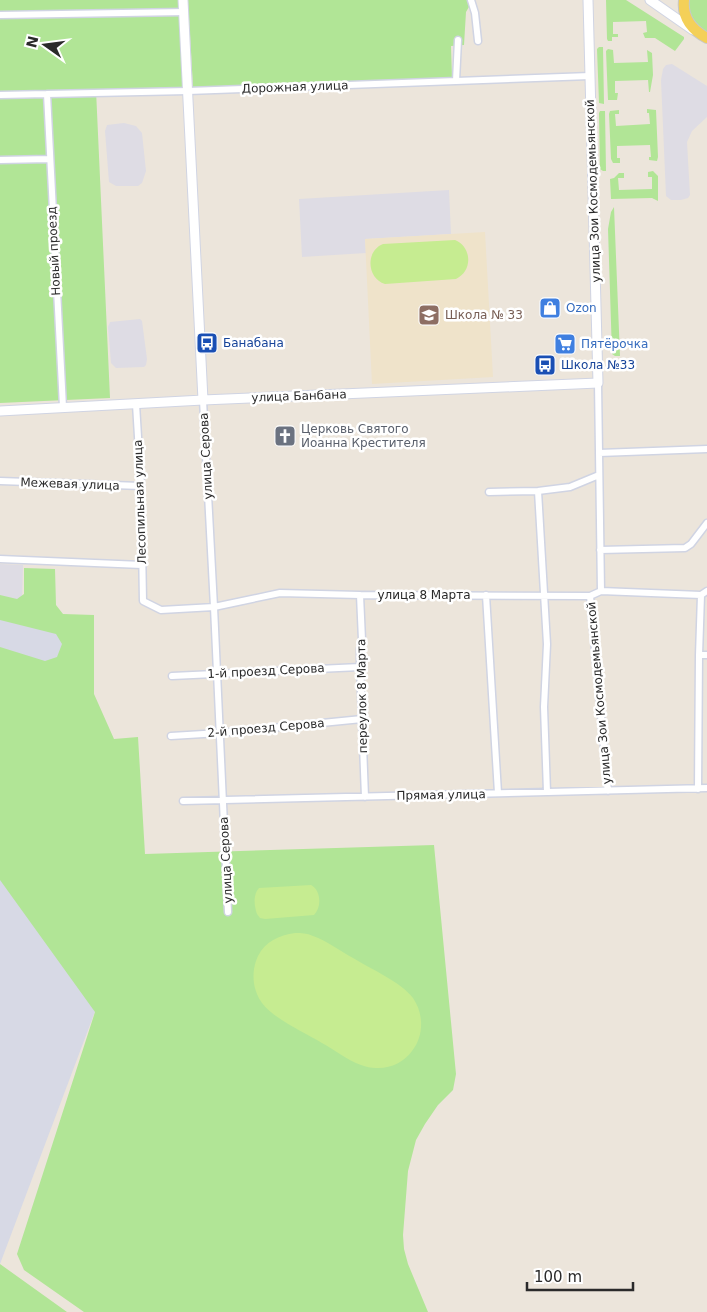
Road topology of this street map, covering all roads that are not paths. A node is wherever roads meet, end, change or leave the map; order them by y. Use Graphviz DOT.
graph roads {
  1 [pos="184,0"];
  2 [pos="471,0"];
  3 [pos="588,0"];
  4 [pos="650,0"];
  5 [pos="684,0"];
  6 [pos="184,12"];
  7 [pos="0,15"];
  8 [pos="705,37"];
  9 [pos="458,40"];
  10 [pos="478,41"];
  11 [pos="590,76"];
  12 [pos="456,81"];
  13 [pos="188,91"];
  14 [pos="47,94"];
  15 [pos="0,95"];
  16 [pos="49,158"];
  17 [pos="0,160"];
  18 [pos="598,383"];
  19 [pos="203,400"];
  20 [pos="136,404"];
  21 [pos="63,408"];
  22 [pos="0,411"];
  23 [pos="707,449"];
  24 [pos="599,454"];
  25 [pos="599,475"];
  26 [pos="0,481"];
  27 [pos="141,486"];
  28 [pos="538,491"];
  29 [pos="489,492"];
  30 [pos="707,523"];
  31 [pos="600,550"];
  32 [pos="0,559"];
  33 [pos="142,565"];
  34 [pos="601,591"];
  35 [pos="360,595"];
  36 [pos="486,595"];
  37 [pos="544,595"];
  38 [pos="705,595"];
  39 [pos="590,596"];
  40 [pos="143,601"];
  41 [pos="214,607"];
  42 [pos="699,655"];
  43 [pos="707,655"];
  44 [pos="360,667"];
  45 [pos="216,674"];
  46 [pos="172,676"];
  47 [pos="362,719"];
  48 [pos="220,733"];
  49 [pos="171,736"];
  50 [pos="707,788"];
  51 [pos="698,789"];
  52 [pos="608,791"];
  53 [pos="546,792"];
  54 [pos="498,793"];
  55 [pos="365,797"];
  56 [pos="222,800"];
  57 [pos="183,801"];
  58 [pos="228,912"];
  1 -- 6 [label="street, улица Серова"];
  2 -- 10 [label="street"];
  3 -- 11 [label="street, улица Зои Космодемьянской"];
  4 -- 8 [label="street"];
  5 -- 8 [label="main road"];
  6 -- 7 [label="street"];
  6 -- 13 [label="street, улица Серова"];
  9 -- 12 [label="street"];
  11 -- 12 [label="street, Дорожная улица"];
  11 -- 18 [label="street, улица Зои Космодемьянской"];
  12 -- 13 [label="street, Дорожная улица"];
  13 -- 14 [label="street, Дорожная улица"];
  13 -- 19 [label="street, улица Серова"];
  14 -- 15 [label="street, Дорожная улица"];
  14 -- 16 [label="street, Новый проезд"];
  16 -- 17 [label="street"];
  16 -- 21 [label="street, Новый проезд"];
  18 -- 19 [label="street, улица Банбана"];
  18 -- 24 [label="street, улица Зои Космодемьянской"];
  19 -- 20 [label="street, улица Банбана"];
  19 -- 41 [label="street, улица Серова"];
  20 -- 21 [label="street, улица Банбана"];
  20 -- 27 [label="street, Лесопильная улица"];
  21 -- 22 [label="street, улица Банбана"];
  23 -- 24 [label="street"];
  24 -- 25 [label="street, улица Зои Космодемьянской"];
  25 -- 28 [label="street"];
  25 -- 31 [label="street, улица Зои Космодемьянской"];
  26 -- 27 [label="street, Межевая улица"];
  27 -- 33 [label="street, Лесопильная улица"];
  28 -- 29 [label="street"];
  28 -- 37 [label="street"];
  30 -- 31 [label="street"];
  31 -- 34 [label="street, улица Зои Космодемьянской"];
  32 -- 33 [label="street"];
  33 -- 40 [label="street, Лесопильная улица"];
  34 -- 38 [label="street, улица 8 Марта"];
  34 -- 39 [label="street, улица 8 Марта"];
  35 -- 36 [label="street, улица 8 Марта"];
  35 -- 41 [label="street, улица 8 Марта"];
  35 -- 44 [label="street, переулок 8 Марта"];
  36 -- 37 [label="street, улица 8 Марта"];
  36 -- 54 [label="street"];
  37 -- 39 [label="street, улица 8 Марта"];
  37 -- 53 [label="street"];
  38 -- 42 [label="street"];
  39 -- 52 [label="street, улица Зои Космодемьянской"];
  40 -- 41 [label="street, улица 8 Марта"];
  41 -- 45 [label="street, улица Серова"];
  42 -- 43 [label="street"];
  42 -- 51 [label="street"];
  44 -- 45 [label="street, 1-й проезд Серова"];
  44 -- 47 [label="street, переулок 8 Марта"];
  45 -- 46 [label="street, 1-й проезд Серова"];
  45 -- 48 [label="street, улица Серова"];
  47 -- 48 [label="street, 2-й проезд Серова"];
  47 -- 55 [label="street, переулок 8 Марта"];
  48 -- 49 [label="street, 2-й проезд Серова"];
  48 -- 56 [label="street, улица Серова"];
  50 -- 51 [label="street, Прямая улица"];
  51 -- 52 [label="street, Прямая улица"];
  52 -- 53 [label="street, Прямая улица"];
  53 -- 54 [label="street, Прямая улица"];
  54 -- 55 [label="street, Прямая улица"];
  55 -- 56 [label="street, Прямая улица"];
  56 -- 57 [label="street, Прямая улица"];
  56 -- 58 [label="street, улица Серова"];
}
